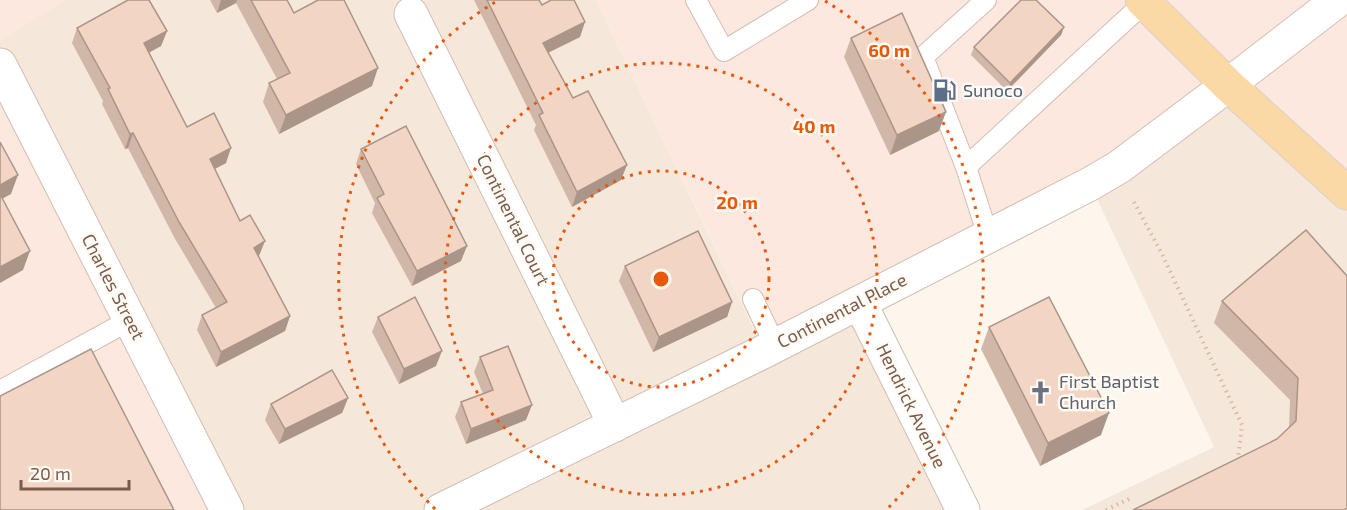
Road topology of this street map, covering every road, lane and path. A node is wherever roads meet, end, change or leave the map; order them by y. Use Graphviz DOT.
graph roads {
  1 [pos="696,0"];
  2 [pos="808,0"];
  3 [pos="986,0"];
  4 [pos="1338,0"];
  5 [pos="1143,1"];
  6 [pos="411,15"];
  7 [pos="0,65"];
  8 [pos="1228,85"];
  9 [pos="966,167"];
  10 [pos="1347,193"];
  11 [pos="1134,202"];
  12 [pos="988,236"];
  13 [pos="753,299"];
  14 [pos="860,303"];
  15 [pos="130,320"];
  16 [pos="774,345"];
  17 [pos="0,391"];
  18 [pos="615,425"];
  19 [pos="1238,458"];
  20 [pos="1131,498"];
  21 [pos="227,510"];
  22 [pos="441,510"];
  23 [pos="963,510"];
  24 [pos="1106,510"];
  1 -- 2 [label="lane"];
  3 -- 9 [label="lane"];
  4 -- 8 [label="street, Continental Place"];
  5 -- 8 [label="main road"];
  5 -- 9 [label="lane"];
  6 -- 18 [label="street, Continental Court"];
  7 -- 15 [label="street, Charles Street"];
  8 -- 10 [label="main road"];
  8 -- 12 [label="street, Continental Place"];
  9 -- 12 [label="lane"];
  11 -- 19 [label="path"];
  12 -- 14 [label="street, Continental Place"];
  13 -- 16 [label="lane"];
  14 -- 16 [label="street, Continental Place"];
  14 -- 23 [label="street, Hendrick Avenue"];
  15 -- 17 [label="lane"];
  15 -- 21 [label="street, Charles Street"];
  16 -- 18 [label="street, Continental Place"];
  18 -- 22 [label="street, Continental Place"];
  20 -- 24 [label="path"];
}
